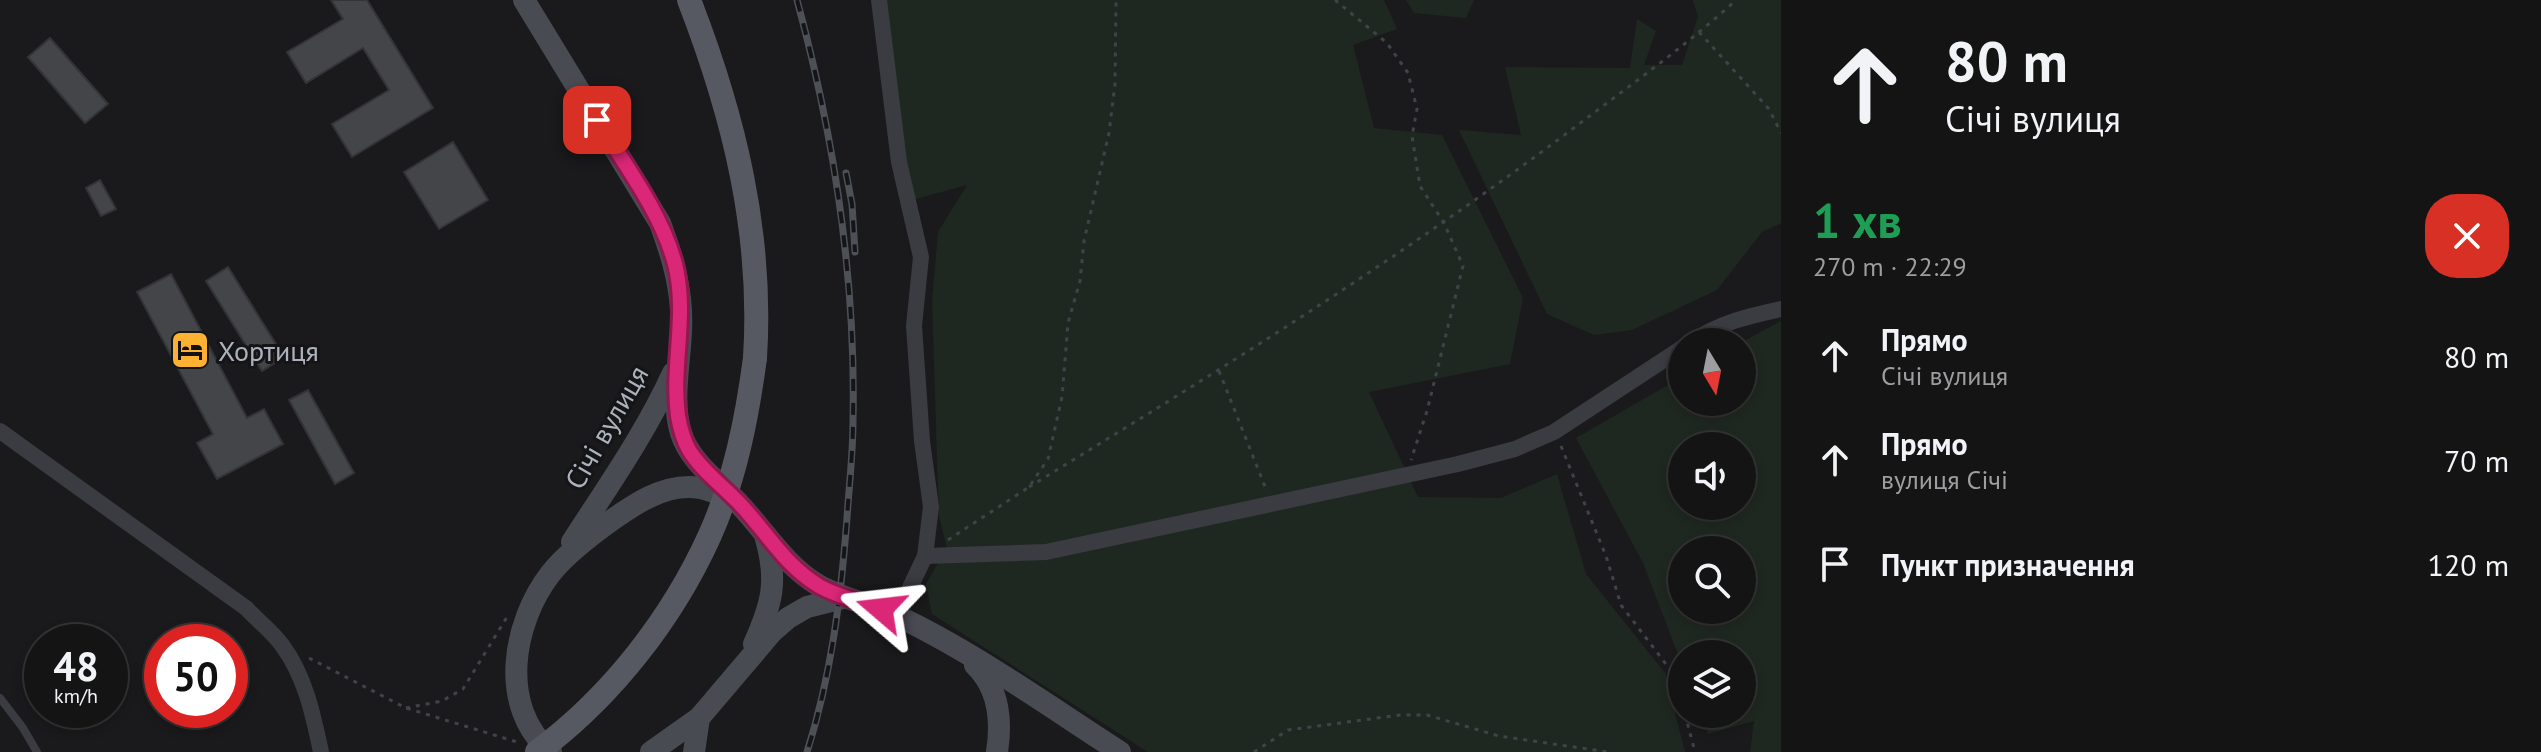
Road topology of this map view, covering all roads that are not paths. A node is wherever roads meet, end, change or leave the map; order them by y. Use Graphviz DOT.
graph roads {
  1 [pos="524,0"];
  2 [pos="689,0"];
  3 [pos="879,0"];
  4 [pos="1781,309"];
  5 [pos="1716,328"];
  6 [pos="1668,357"];
  7 [pos="676,365"];
  8 [pos="0,431"];
  9 [pos="739,504"];
  10 [pos="765,538"];
  11 [pos="925,556"];
  12 [pos="551,573"];
  13 [pos="843,598"];
  14 [pos="897,615"];
  15 [pos="959,650"];
  16 [pos="747,660"];
  17 [pos="0,698"];
  18 [pos="699,718"];
  19 [pos="37,752"];
  20 [pos="321,752"];
  21 [pos="537,752"];
  22 [pos="550,752"];
  23 [pos="651,752"];
  24 [pos="694,752"];
  25 [pos="997,752"];
  26 [pos="1120,752"];
  1 -- 7 [label="main road"];
  2 -- 21 [label="main road, bridge"];
  3 -- 11 [label="street"];
  4 -- 5 [label="street"];
  6 -- 11 [label="street"];
  7 -- 9 [label="main road, Січі вулиця"];
  7 -- 12 [label="main road, Січі вулиця"];
  8 -- 20 [label="street"];
  9 -- 10 [label="main road, Січі вулиця"];
  9 -- 12 [label="main road"];
  10 -- 13 [label="main road, Січі вулиця"];
  10 -- 16 [label="main road"];
  11 -- 14 [label="street"];
  12 -- 22 [label="main road"];
  13 -- 14 [label="main road, Січі вулиця"];
  13 -- 16 [label="main road"];
  14 -- 15 [label="main road, Січі вулиця"];
  15 -- 25 [label="main road"];
  15 -- 26 [label="main road"];
  16 -- 18 [label="main road"];
  17 -- 19 [label="lane"];
  18 -- 23 [label="main road"];
  18 -- 24 [label="main road"];
}
